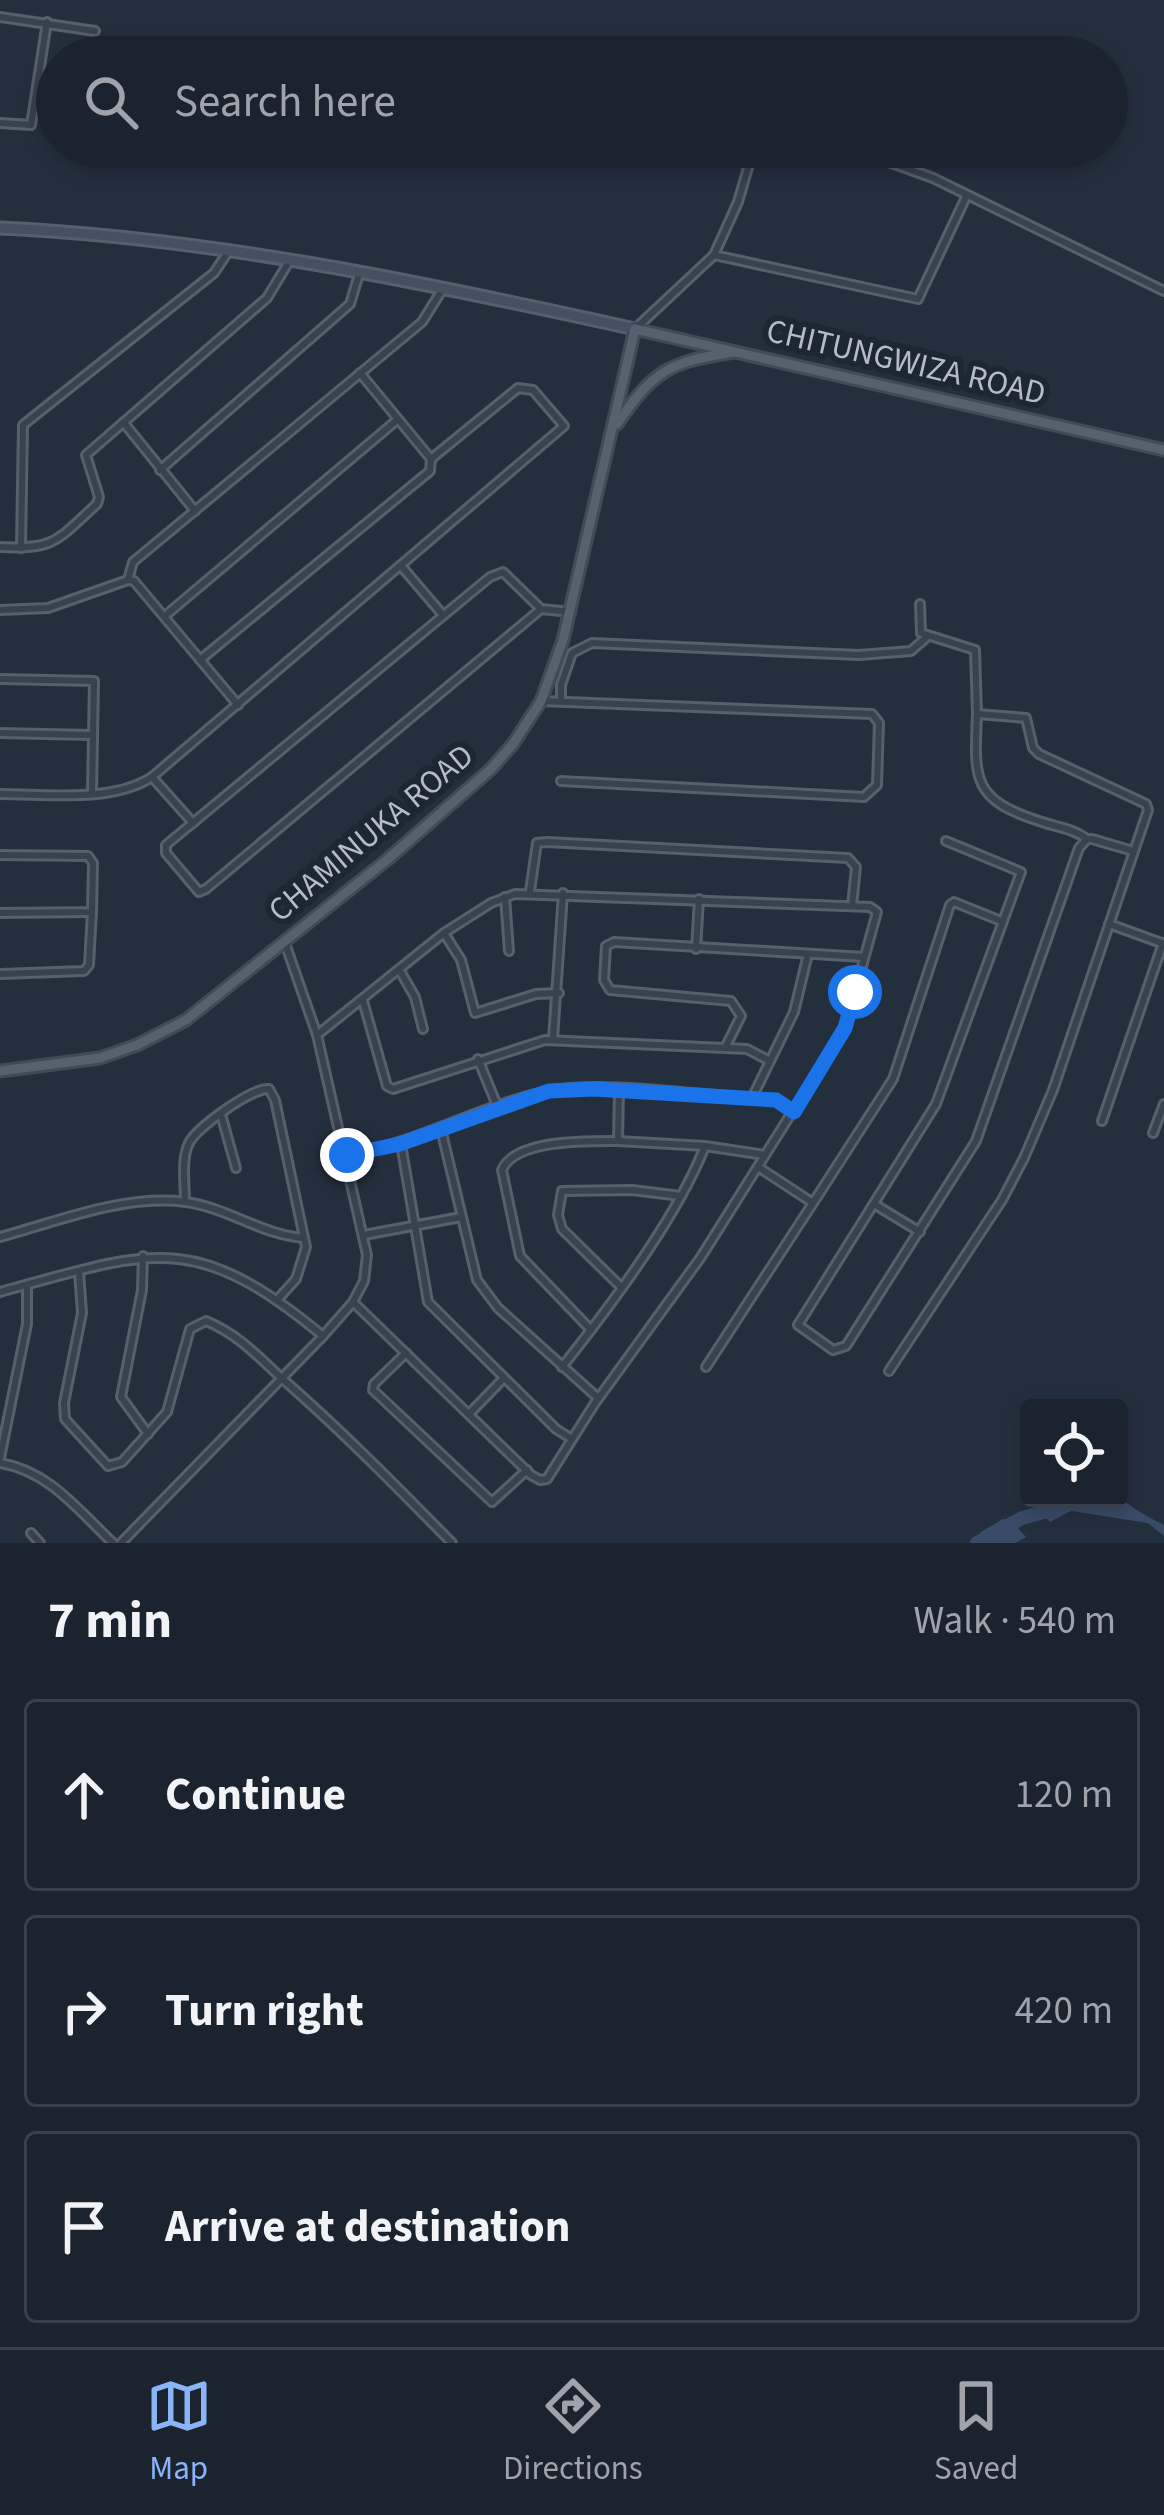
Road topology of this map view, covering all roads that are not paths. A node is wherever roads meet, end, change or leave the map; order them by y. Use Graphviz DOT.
graph roads {
  1 [pos="0,16"];
  2 [pos="47,22"];
  3 [pos="95,31"];
  4 [pos="45,36"];
  5 [pos="36,93"];
  6 [pos="0,123"];
  7 [pos="748,168"];
  8 [pos="905,168"];
  9 [pos="967,197"];
  10 [pos="0,228"];
  11 [pos="229,252"];
  12 [pos="714,255"];
  13 [pos="290,260"];
  14 [pos="360,271"];
  15 [pos="444,287"];
  16 [pos="1164,291"];
  17 [pos="635,329"];
  18 [pos="741,351"];
  19 [pos="361,374"];
  20 [pos="398,420"];
  21 [pos="124,423"];
  22 [pos="614,429"];
  23 [pos="1164,450"];
  24 [pos="431,459"];
  25 [pos="160,470"];
  26 [pos="195,511"];
  27 [pos="0,547"];
  28 [pos="21,548"];
  29 [pos="403,567"];
  30 [pos="128,580"];
  31 [pos="920,604"];
  32 [pos="541,609"];
  33 [pos="0,610"];
  34 [pos="571,612"];
  35 [pos="442,614"];
  36 [pos="165,616"];
  37 [pos="928,636"];
  38 [pos="200,660"];
  39 [pos="0,679"];
  40 [pos="561,700"];
  41 [pos="542,701"];
  42 [pos="238,705"];
  43 [pos="977,714"];
  44 [pos="0,734"];
  45 [pos="91,736"];
  46 [pos="152,777"];
  47 [pos="561,781"];
  48 [pos="92,793"];
  49 [pos="0,794"];
  50 [pos="193,823"];
  51 [pos="1087,838"];
  52 [pos="946,842"];
  53 [pos="1133,851"];
  54 [pos="0,856"];
  55 [pos="530,891"];
  56 [pos="562,893"];
  57 [pos="505,896"];
  58 [pos="699,899"];
  59 [pos="852,906"];
  60 [pos="92,912"];
  61 [pos="0,913"];
  62 [pos="1002,922"];
  63 [pos="1109,924"];
  64 [pos="444,933"];
  65 [pos="285,943"];
  66 [pos="1164,943"];
  67 [pos="696,949"];
  68 [pos="509,950"];
  69 [pos="808,954"];
  70 [pos="865,957"];
  71 [pos="400,971"];
  72 [pos="0,974"];
  73 [pos="559,994"];
  74 [pos="363,1000"];
  75 [pos="423,1029"];
  76 [pos="317,1035"];
  77 [pos="553,1039"];
  78 [pos="724,1048"];
  79 [pos="478,1059"];
  80 [pos="768,1060"];
  81 [pos="0,1071"];
  82 [pos="620,1090"];
  83 [pos="752,1098"];
  84 [pos="1164,1104"];
  85 [pos="498,1108"];
  86 [pos="794,1112"];
  87 [pos="221,1114"];
  88 [pos="1102,1120"];
  89 [pos="441,1129"];
  90 [pos="1153,1133"];
  91 [pos="618,1142"];
  92 [pos="400,1144"];
  93 [pos="705,1146"];
  94 [pos="347,1155"];
  95 [pos="765,1155"];
  96 [pos="758,1167"];
  97 [pos="236,1168"];
  98 [pos="681,1196"];
  99 [pos="185,1202"];
  100 [pos="813,1203"];
  101 [pos="874,1204"];
  102 [pos="461,1217"];
  103 [pos="413,1226"];
  104 [pos="920,1232"];
  105 [pos="364,1235"];
  106 [pos="0,1237"];
  107 [pos="304,1238"];
  108 [pos="143,1256"];
  109 [pos="79,1270"];
  110 [pos="27,1285"];
  111 [pos="621,1287"];
  112 [pos="0,1292"];
  113 [pos="278,1299"];
  114 [pos="353,1302"];
  115 [pos="591,1330"];
  116 [pos="323,1336"];
  117 [pos="406,1353"];
  118 [pos="562,1367"];
  119 [pos="706,1367"];
  120 [pos="889,1371"];
  121 [pos="282,1378"];
  122 [pos="504,1378"];
  123 [pos="598,1399"];
  124 [pos="470,1413"];
  125 [pos="148,1434"];
  126 [pos="572,1439"];
  127 [pos="0,1461"];
  128 [pos="526,1470"];
  129 [pos="31,1533"];
  130 [pos="40,1543"];
  131 [pos="117,1543"];
  132 [pos="452,1543"];
  1 -- 2 [label="street"];
  2 -- 3 [label="street"];
  2 -- 4 [label="street"];
  5 -- 6 [label="street"];
  7 -- 12 [label="street"];
  8 -- 9 [label="street"];
  9 -- 12 [label="street"];
  9 -- 16 [label="street"];
  10 -- 11 [label="main road"];
  11 -- 13 [label="main road"];
  11 -- 28 [label="street"];
  12 -- 17 [label="street"];
  13 -- 14 [label="main road"];
  13 -- 21 [label="street"];
  14 -- 15 [label="main road"];
  14 -- 25 [label="street"];
  15 -- 17 [label="main road"];
  15 -- 19 [label="street"];
  17 -- 18 [label="main road, CHITUNGWIZA ROAD"];
  17 -- 22 [label="main road, CHAMINUKA ROAD"];
  18 -- 22 [label="main road"];
  18 -- 23 [label="main road, CHITUNGWIZA ROAD"];
  19 -- 20 [label="street"];
  19 -- 26 [label="street"];
  20 -- 24 [label="street"];
  20 -- 36 [label="street"];
  21 -- 25 [label="street"];
  21 -- 28 [label="street"];
  22 -- 34 [label="main road, CHAMINUKA ROAD"];
  24 -- 29 [label="street"];
  24 -- 38 [label="street"];
  25 -- 26 [label="street"];
  26 -- 30 [label="street"];
  27 -- 28 [label="street"];
  29 -- 35 [label="street"];
  29 -- 42 [label="street"];
  30 -- 33 [label="street"];
  30 -- 36 [label="street"];
  31 -- 37 [label="street"];
  32 -- 34 [label="street"];
  32 -- 35 [label="street"];
  32 -- 50 [label="street"];
  34 -- 41 [label="main road, CHAMINUKA ROAD"];
  35 -- 50 [label="street"];
  36 -- 38 [label="street"];
  37 -- 40 [label="street"];
  37 -- 43 [label="street"];
  38 -- 42 [label="street"];
  39 -- 45 [label="street"];
  40 -- 41 [label="street"];
  40 -- 47 [label="street"];
  41 -- 65 [label="main road, CHAMINUKA ROAD"];
  42 -- 46 [label="street"];
  43 -- 51 [label="street"];
  43 -- 53 [label="street"];
  44 -- 45 [label="street"];
  45 -- 48 [label="street"];
  46 -- 48 [label="street"];
  46 -- 50 [label="street"];
  48 -- 49 [label="street"];
  51 -- 53 [label="street"];
  51 -- 104 [label="street"];
  52 -- 62 [label="street"];
  53 -- 63 [label="street"];
  54 -- 60 [label="street"];
  55 -- 56 [label="street"];
  55 -- 57 [label="street"];
  55 -- 59 [label="street"];
  56 -- 58 [label="street"];
  56 -- 73 [label="street"];
  57 -- 64 [label="street"];
  57 -- 68 [label="street"];
  58 -- 59 [label="street"];
  58 -- 67 [label="street"];
  59 -- 70 [label="street"];
  60 -- 61 [label="street"];
  60 -- 72 [label="street"];
  62 -- 100 [label="street"];
  62 -- 101 [label="street"];
  63 -- 66 [label="street"];
  63 -- 120 [label="street"];
  64 -- 71 [label="street"];
  64 -- 73 [label="street"];
  65 -- 76 [label="street"];
  65 -- 81 [label="main road, CHAMINUKA ROAD"];
  66 -- 88 [label="street"];
  67 -- 69 [label="street"];
  67 -- 78 [label="street"];
  69 -- 70 [label="street"];
  69 -- 80 [label="street"];
  70 -- 86 [label="street"];
  71 -- 74 [label="street"];
  71 -- 75 [label="street"];
  73 -- 77 [label="street"];
  74 -- 76 [label="street"];
  74 -- 79 [label="street"];
  76 -- 94 [label="street"];
  77 -- 78 [label="street"];
  77 -- 79 [label="street"];
  78 -- 80 [label="street"];
  79 -- 85 [label="street"];
  80 -- 83 [label="street"];
  82 -- 83 [label="street"];
  82 -- 85 [label="street"];
  82 -- 91 [label="street"];
  83 -- 86 [label="street"];
  84 -- 90 [label="street"];
  85 -- 89 [label="street"];
  86 -- 95 [label="street"];
  87 -- 97 [label="street"];
  87 -- 99 [label="street"];
  87 -- 107 [label="street"];
  89 -- 92 [label="street"];
  89 -- 102 [label="street"];
  91 -- 93 [label="street"];
  91 -- 115 [label="street"];
  92 -- 94 [label="street"];
  92 -- 103 [label="street"];
  93 -- 95 [label="street"];
  93 -- 98 [label="street"];
  94 -- 105 [label="street"];
  95 -- 96 [label="street"];
  96 -- 100 [label="street"];
  96 -- 123 [label="street"];
  98 -- 111 [label="street"];
  98 -- 111 [label="street"];
  99 -- 106 [label="street"];
  99 -- 107 [label="street"];
  100 -- 119 [label="street"];
  101 -- 104 [label="street"];
  101 -- 104 [label="street"];
  102 -- 103 [label="street"];
  102 -- 118 [label="street"];
  103 -- 105 [label="street"];
  103 -- 122 [label="street"];
  105 -- 114 [label="street"];
  107 -- 113 [label="street"];
  108 -- 109 [label="street"];
  108 -- 113 [label="street"];
  108 -- 125 [label="street"];
  109 -- 110 [label="street"];
  109 -- 125 [label="street"];
  110 -- 112 [label="street"];
  110 -- 127 [label="street"];
  111 -- 115 [label="street"];
  113 -- 116 [label="street"];
  114 -- 116 [label="street"];
  114 -- 117 [label="street"];
  115 -- 118 [label="street"];
  116 -- 121 [label="street"];
  117 -- 124 [label="street"];
  117 -- 128 [label="street"];
  118 -- 123 [label="street"];
  121 -- 125 [label="street"];
  121 -- 131 [label="street"];
  121 -- 132 [label="street"];
  122 -- 124 [label="street"];
  122 -- 126 [label="street"];
  123 -- 126 [label="street"];
  124 -- 128 [label="street"];
  126 -- 128 [label="street"];
  127 -- 131 [label="street"];
  129 -- 130 [label="street"];
}
